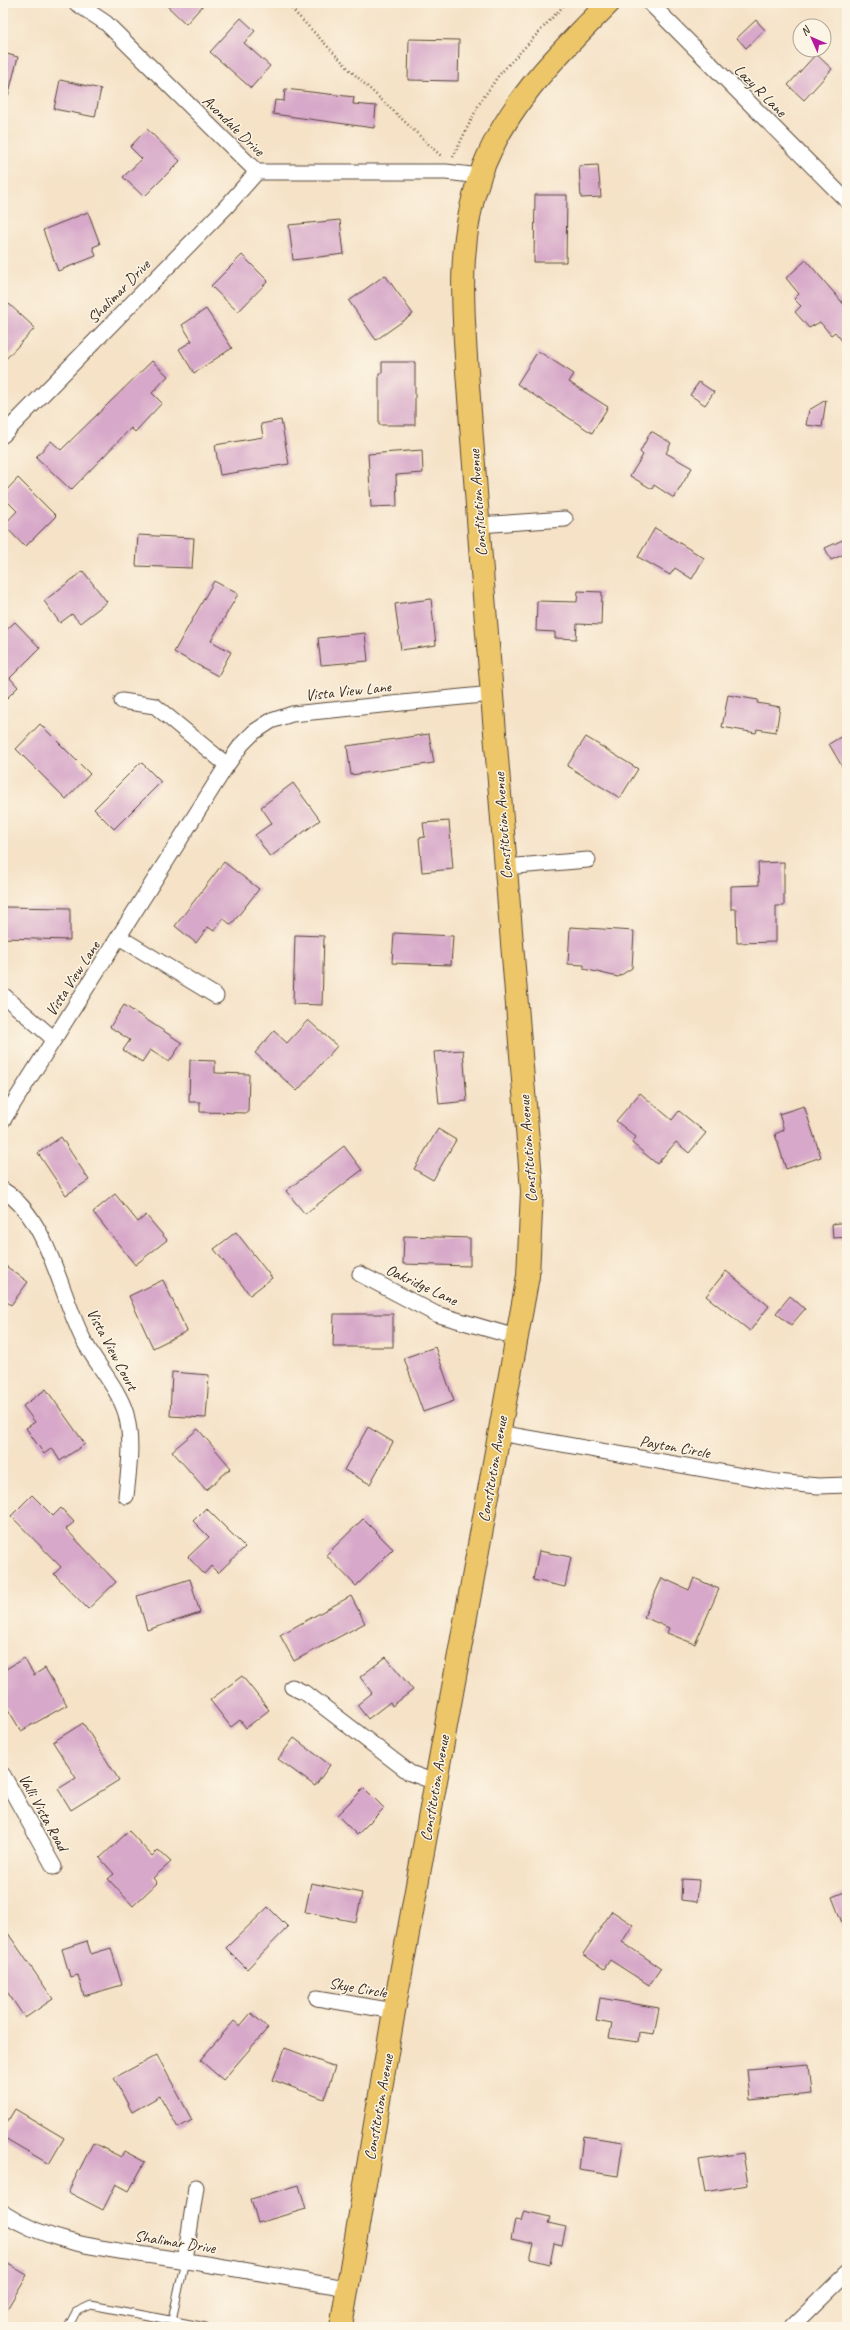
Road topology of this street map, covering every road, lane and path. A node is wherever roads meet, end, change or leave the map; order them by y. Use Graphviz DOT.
graph roads {
  1 [pos="76,3"];
  2 [pos="286,3"];
  3 [pos="566,3"];
  4 [pos="609,3"];
  5 [pos="650,3"];
  6 [pos="448,168"];
  7 [pos="257,172"];
  8 [pos="480,176"];
  9 [pos="847,201"];
  10 [pos="3,434"];
  11 [pos="565,519"];
  12 [pos="479,525"];
  13 [pos="492,694"];
  14 [pos="122,701"];
  15 [pos="227,765"];
  16 [pos="588,860"];
  17 [pos="505,867"];
  18 [pos="119,937"];
  19 [pos="3,995"];
  20 [pos="216,996"];
  21 [pos="54,1039"];
  22 [pos="3,1120"];
  23 [pos="3,1190"];
  24 [pos="360,1274"];
  25 [pos="516,1337"];
  26 [pos="499,1433"];
  27 [pos="847,1485"];
  28 [pos="126,1496"];
  29 [pos="292,1687"];
  30 [pos="3,1775"];
  31 [pos="435,1782"];
  32 [pos="54,1867"];
  33 [pos="317,1998"];
  34 [pos="394,2011"];
  35 [pos="196,2188"];
  36 [pos="3,2213"];
  37 [pos="185,2260"];
  38 [pos="847,2273"];
  39 [pos="347,2288"];
  40 [pos="172,2320"];
  41 [pos="68,2327"];
  42 [pos="206,2327"];
  43 [pos="340,2327"];
  44 [pos="792,2327"];
  1 -- 7 [label="street, Avondale Drive"];
  2 -- 6 [label="path"];
  3 -- 6 [label="path"];
  4 -- 8 [label="main road, Constitution Avenue"];
  5 -- 9 [label="street, Lazy R Lane"];
  6 -- 7 [label="street, Avondale Drive"];
  6 -- 8 [label="street, Avondale Drive"];
  7 -- 10 [label="street, Shalimar Drive"];
  8 -- 12 [label="main road, Constitution Avenue"];
  11 -- 12 [label="street"];
  12 -- 13 [label="main road, Constitution Avenue"];
  13 -- 15 [label="street, Vista View Lane"];
  13 -- 17 [label="main road, Constitution Avenue"];
  14 -- 15 [label="street"];
  15 -- 18 [label="street, Vista View Lane"];
  16 -- 17 [label="street"];
  17 -- 25 [label="main road, Constitution Avenue"];
  18 -- 20 [label="street, Vista View Lane"];
  18 -- 21 [label="street, Vista View Lane"];
  19 -- 21 [label="street, Vista View Lane"];
  21 -- 22 [label="street, Vista View Lane"];
  23 -- 28 [label="street, Vista View Court"];
  24 -- 25 [label="street, Oakridge Lane"];
  25 -- 26 [label="main road, Constitution Avenue"];
  26 -- 27 [label="street, Payton Circle"];
  26 -- 31 [label="main road, Constitution Avenue"];
  29 -- 31 [label="street"];
  30 -- 32 [label="street, Valli Vista Road"];
  31 -- 34 [label="main road, Constitution Avenue"];
  33 -- 34 [label="street, Skye Circle"];
  34 -- 39 [label="main road, Constitution Avenue"];
  35 -- 37 [label="street"];
  36 -- 37 [label="street, Shalimar Drive"];
  37 -- 39 [label="street, Shalimar Drive"];
  37 -- 40 [label="lane"];
  38 -- 44 [label="street"];
  39 -- 43 [label="main road, Constitution Avenue"];
  40 -- 41 [label="lane"];
  40 -- 42 [label="lane"];
}
